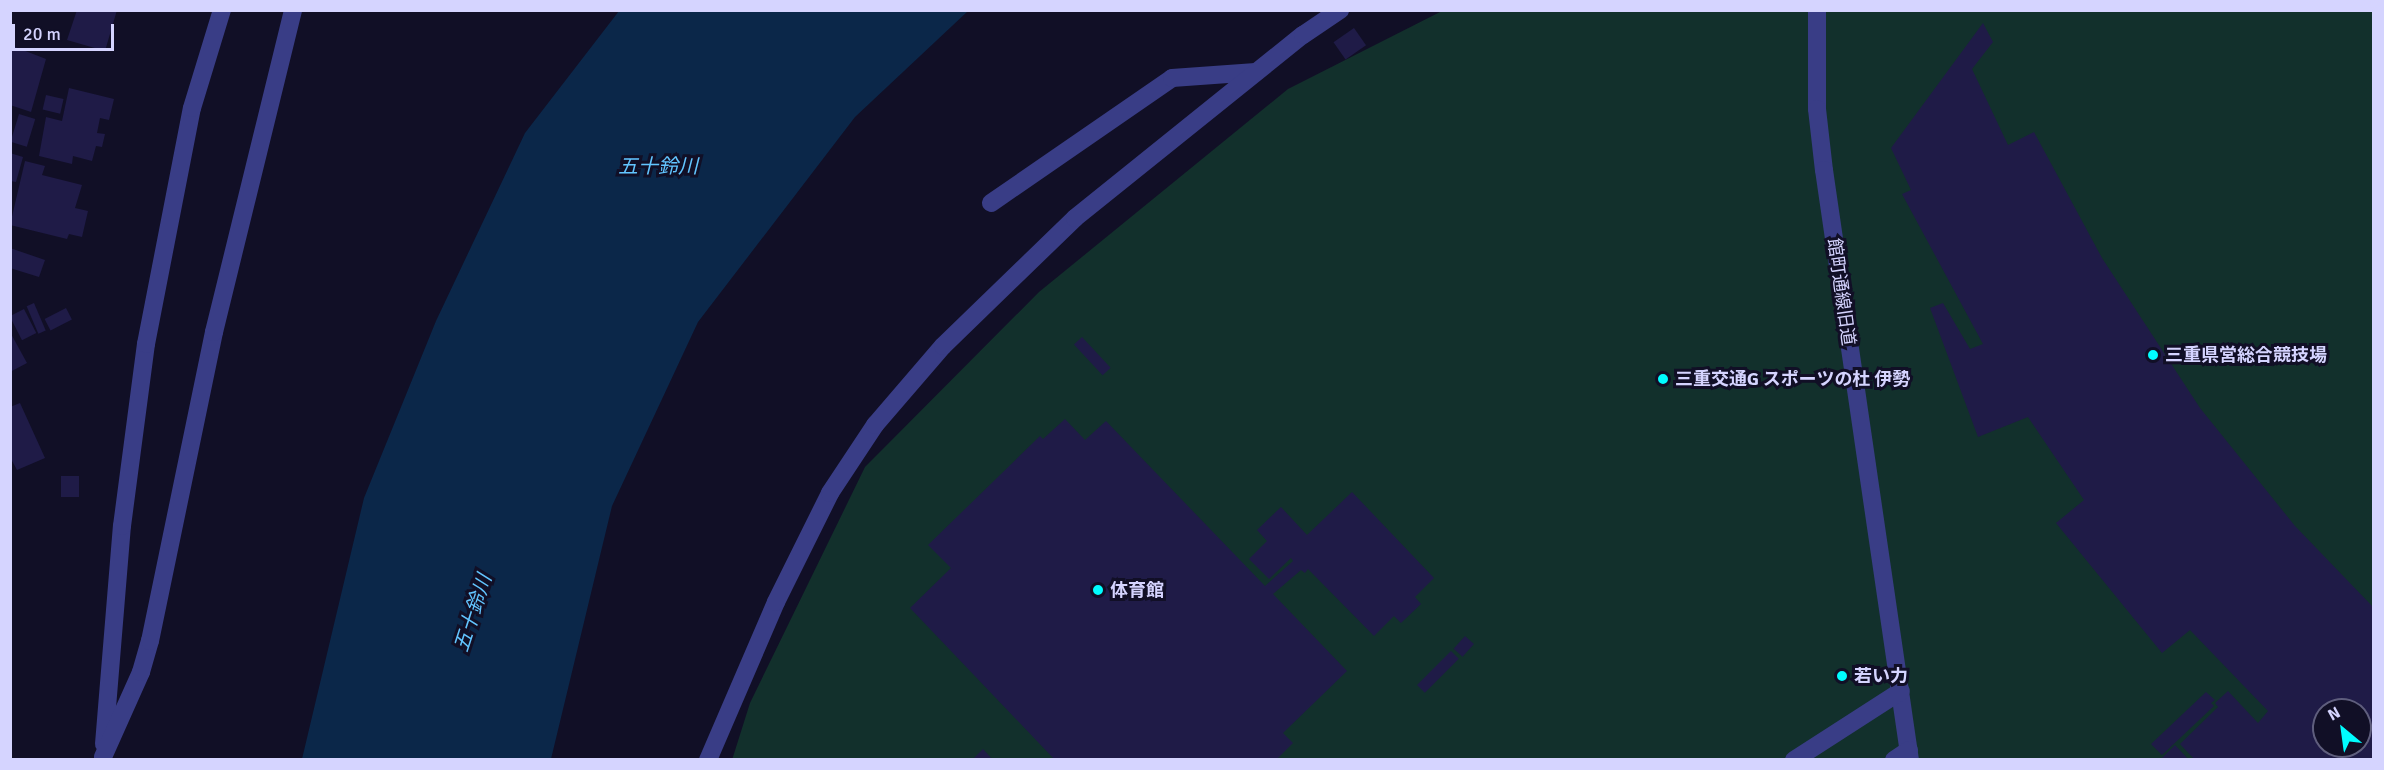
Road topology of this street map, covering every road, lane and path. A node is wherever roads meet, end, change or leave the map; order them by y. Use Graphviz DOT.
graph roads {
  1 [pos="222,10"];
  2 [pos="293,10"];
  3 [pos="1316,10"];
  4 [pos="1340,10"];
  5 [pos="1817,10"];
  6 [pos="1304,35"];
  7 [pos="1256,72"];
  8 [pos="991,203"];
  9 [pos="1901,691"];
  10 [pos="1904,756"];
  11 [pos="103,758"];
  12 [pos="708,759"];
  13 [pos="1794,759"];
  1 -- 11 [label="street"];
  2 -- 11 [label="street"];
  3 -- 6 [label="street"];
  4 -- 6 [label="street"];
  5 -- 9 [label="street, 館町通線旧道"];
  6 -- 7 [label="street"];
  7 -- 8 [label="street"];
  7 -- 12 [label="street"];
  9 -- 10 [label="street, 館町通線旧道"];
  9 -- 13 [label="street"];
}
